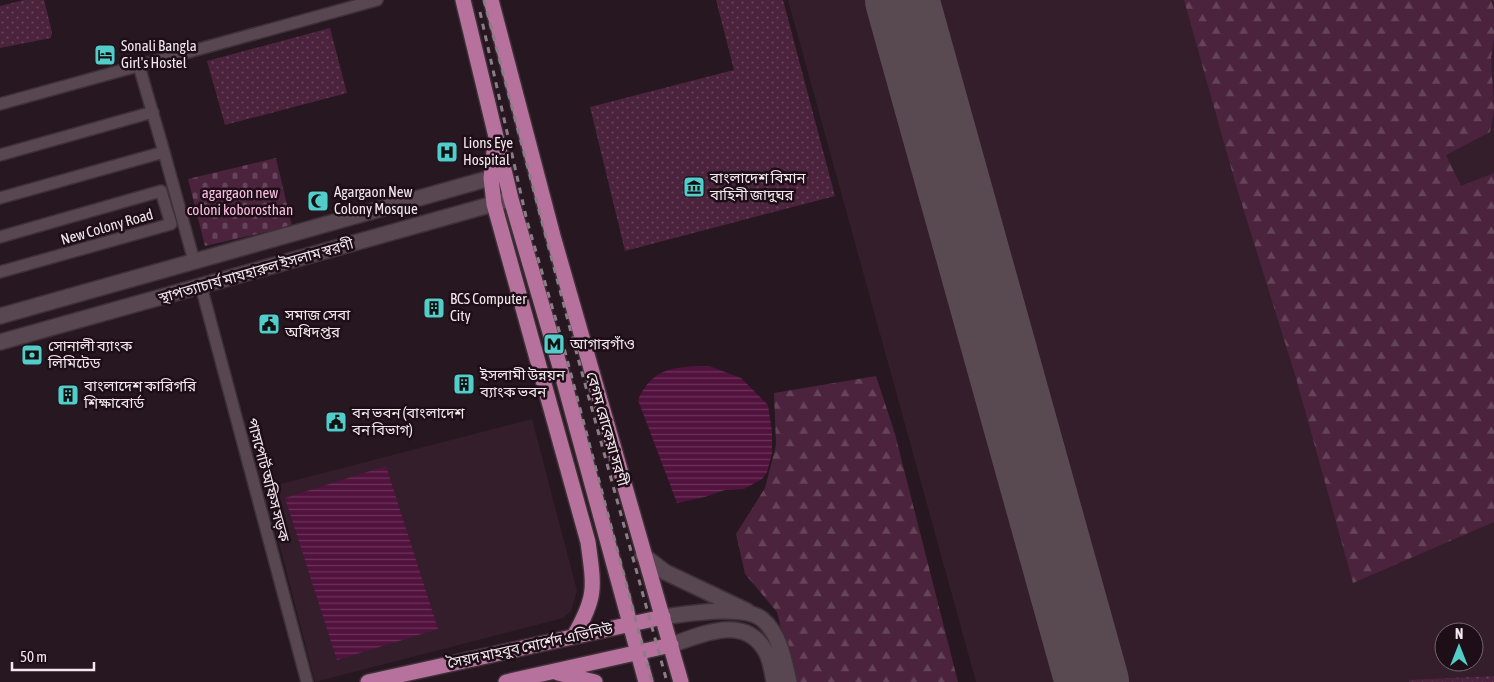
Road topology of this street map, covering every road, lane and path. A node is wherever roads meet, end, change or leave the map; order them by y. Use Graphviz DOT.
graph roads {
  1 [pos="377,0"];
  2 [pos="464,0"];
  3 [pos="492,0"];
  4 [pos="139,66"];
  5 [pos="0,104"];
  6 [pos="152,112"];
  7 [pos="164,152"];
  8 [pos="0,155"];
  9 [pos="498,176"];
  10 [pos="0,198"];
  11 [pos="511,199"];
  12 [pos="494,204"];
  13 [pos="0,237"];
  14 [pos="194,262"];
  15 [pos="0,272"];
  16 [pos="201,286"];
  17 [pos="0,316"];
  18 [pos="0,342"];
  19 [pos="643,556"];
  20 [pos="755,615"];
  21 [pos="663,617"];
  22 [pos="630,624"];
  23 [pos="574,636"];
  24 [pos="671,645"];
  25 [pos="639,653"];
  26 [pos="551,672"];
  27 [pos="307,682"];
  28 [pos="368,682"];
  29 [pos="506,682"];
  30 [pos="595,682"];
  31 [pos="646,682"];
  32 [pos="681,682"];
  33 [pos="774,682"];
  34 [pos="789,682"];
  1 -- 4 [label="street"];
  2 -- 9 [label="main road, বেগম রোকেয়া সরণী"];
  3 -- 19 [label="main road, বেগম রোকেয়া সরণী"];
  4 -- 5 [label="street"];
  4 -- 6 [label="street"];
  6 -- 7 [label="street"];
  6 -- 8 [label="street"];
  7 -- 10 [label="street"];
  7 -- 14 [label="street"];
  9 -- 11 [label="main road, বেগম রোকেয়া সরণী"];
  9 -- 12 [label="main road"];
  9 -- 14 [label="street, স্থাপত্যাচার্য মাযহারুল ইসলাম স্বরণী"];
  11 -- 12 [label="street, স্থাপত্যাচার্য মাযহারুল ইসলাম স্বরণী"];
  11 -- 22 [label="main road, বেগম রোকেয়া সরণী"];
  12 -- 16 [label="street, স্থাপত্যাচার্য মাযহারুল ইসলাম স্বরণী"];
  12 -- 23 [label="main road"];
  13 -- 15 [label="street, New Colony Road"];
  14 -- 16 [label="street"];
  14 -- 17 [label="street, স্থাপত্যাচার্য মাযহারুল ইসলাম স্বরণী"];
  16 -- 18 [label="street, স্থাপত্যাচার্য মাযহারুল ইসলাম স্বরণী"];
  16 -- 27 [label="street, পাসপোর্ট অফিস সড়ক"];
  19 -- 20 [label="street"];
  19 -- 21 [label="main road, বেগম রোকেয়া সরণী"];
  20 -- 21 [label="street"];
  20 -- 34 [label="street"];
  21 -- 22 [label="main road, সৈয়দ মাহবুব মোর্শেদ এভিনিউ"];
  21 -- 24 [label="main road, বেগম রোকেয়া সরণী"];
  22 -- 23 [label="main road, সৈয়দ মাহবুব মোর্শেদ এভিনিউ"];
  22 -- 25 [label="main road, বেগম রোকেয়া সরণী"];
  23 -- 28 [label="main road, সৈয়দ মাহবুব মোর্শেদ এভিনিউ"];
  24 -- 25 [label="main road, সৈয়দ মাহবুব মোর্শেদ এভিনিউ"];
  24 -- 32 [label="main road, বেগম রোকেয়া সরণী"];
  24 -- 33 [label="street"];
  25 -- 26 [label="main road, সৈয়দ মাহবুব মোর্শেদ এভিনিউ"];
  25 -- 31 [label="main road, বেগম রোকেয়া সরণী"];
  26 -- 29 [label="main road, সৈয়দ মাহবুব মোর্শেদ এভিনিউ"];
  26 -- 30 [label="main road"];
}
